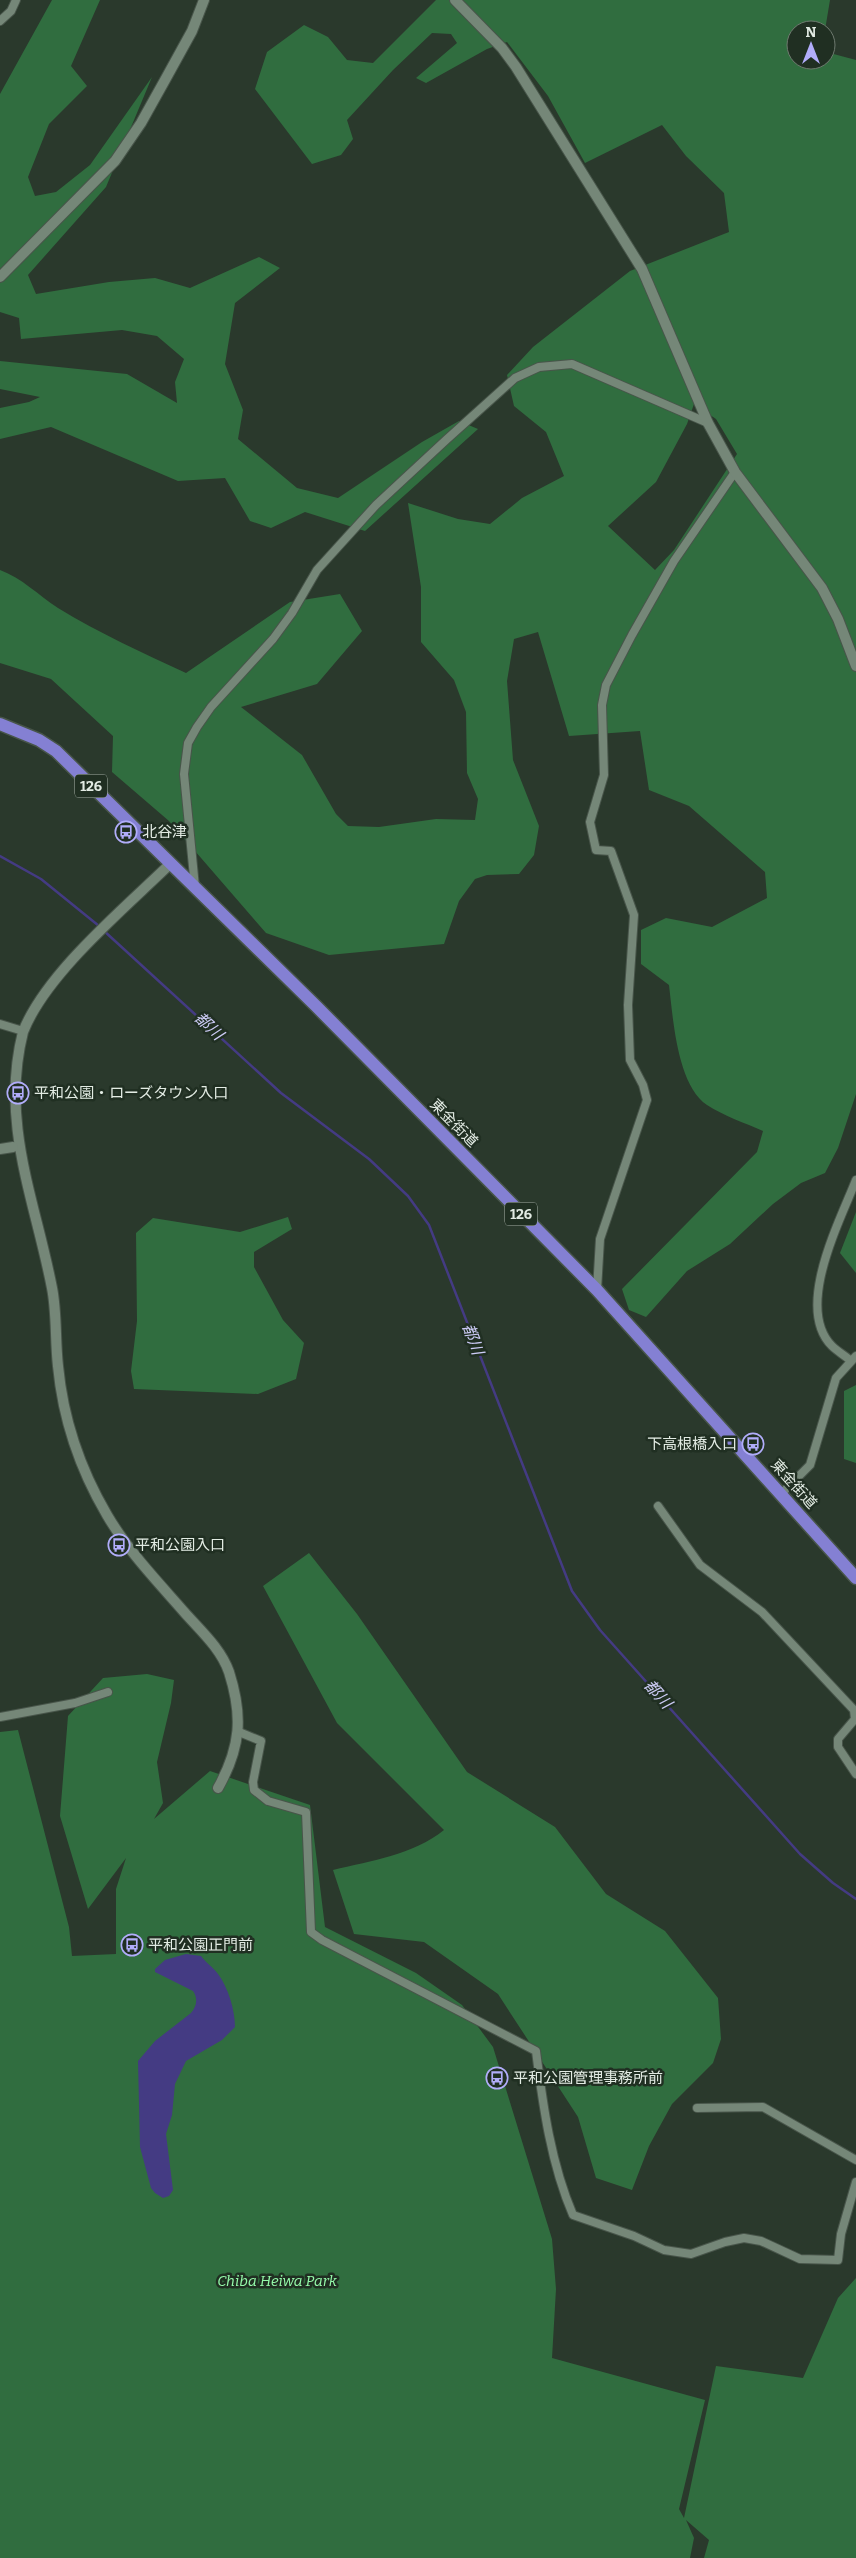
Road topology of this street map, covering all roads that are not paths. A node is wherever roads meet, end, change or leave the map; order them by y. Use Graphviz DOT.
graph roads {
  1 [pos="16,0"];
  2 [pos="204,0"];
  3 [pos="455,0"];
  4 [pos="0,21"];
  5 [pos="0,277"];
  6 [pos="708,423"];
  7 [pos="735,472"];
  8 [pos="856,666"];
  9 [pos="0,724"];
  10 [pos="171,863"];
  11 [pos="195,886"];
  12 [pos="0,1024"];
  13 [pos="23,1031"];
  14 [pos="13,1147"];
  15 [pos="0,1149"];
  16 [pos="856,1180"];
  17 [pos="597,1290"];
  18 [pos="853,1358"];
  19 [pos="781,1494"];
  20 [pos="658,1506"];
  21 [pos="856,1578"];
  22 [pos="108,1692"];
  23 [pos="855,1709"];
  24 [pos="0,1717"];
  25 [pos="239,1732"];
  26 [pos="856,1774"];
  27 [pos="218,1788"];
  28 [pos="697,2108"];
  29 [pos="856,2160"];
  30 [pos="856,2182"];
  1 -- 4 [label="street"];
  2 -- 5 [label="street"];
  3 -- 6 [label="street"];
  6 -- 7 [label="street"];
  6 -- 11 [label="street"];
  7 -- 8 [label="street"];
  7 -- 17 [label="street"];
  9 -- 10 [label="highway, 東金街道 / 126"];
  10 -- 11 [label="highway, 東金街道 / 126"];
  10 -- 13 [label="street"];
  11 -- 17 [label="highway, 東金街道 / 126"];
  12 -- 13 [label="street"];
  13 -- 14 [label="street"];
  14 -- 15 [label="street"];
  14 -- 25 [label="street"];
  16 -- 18 [label="street"];
  17 -- 19 [label="highway, 東金街道 / 126"];
  18 -- 19 [label="street"];
  19 -- 21 [label="highway, 東金街道 / 126"];
  20 -- 23 [label="street"];
  22 -- 24 [label="street"];
  23 -- 26 [label="street"];
  25 -- 27 [label="street"];
  25 -- 30 [label="street"];
  28 -- 29 [label="street"];
}
